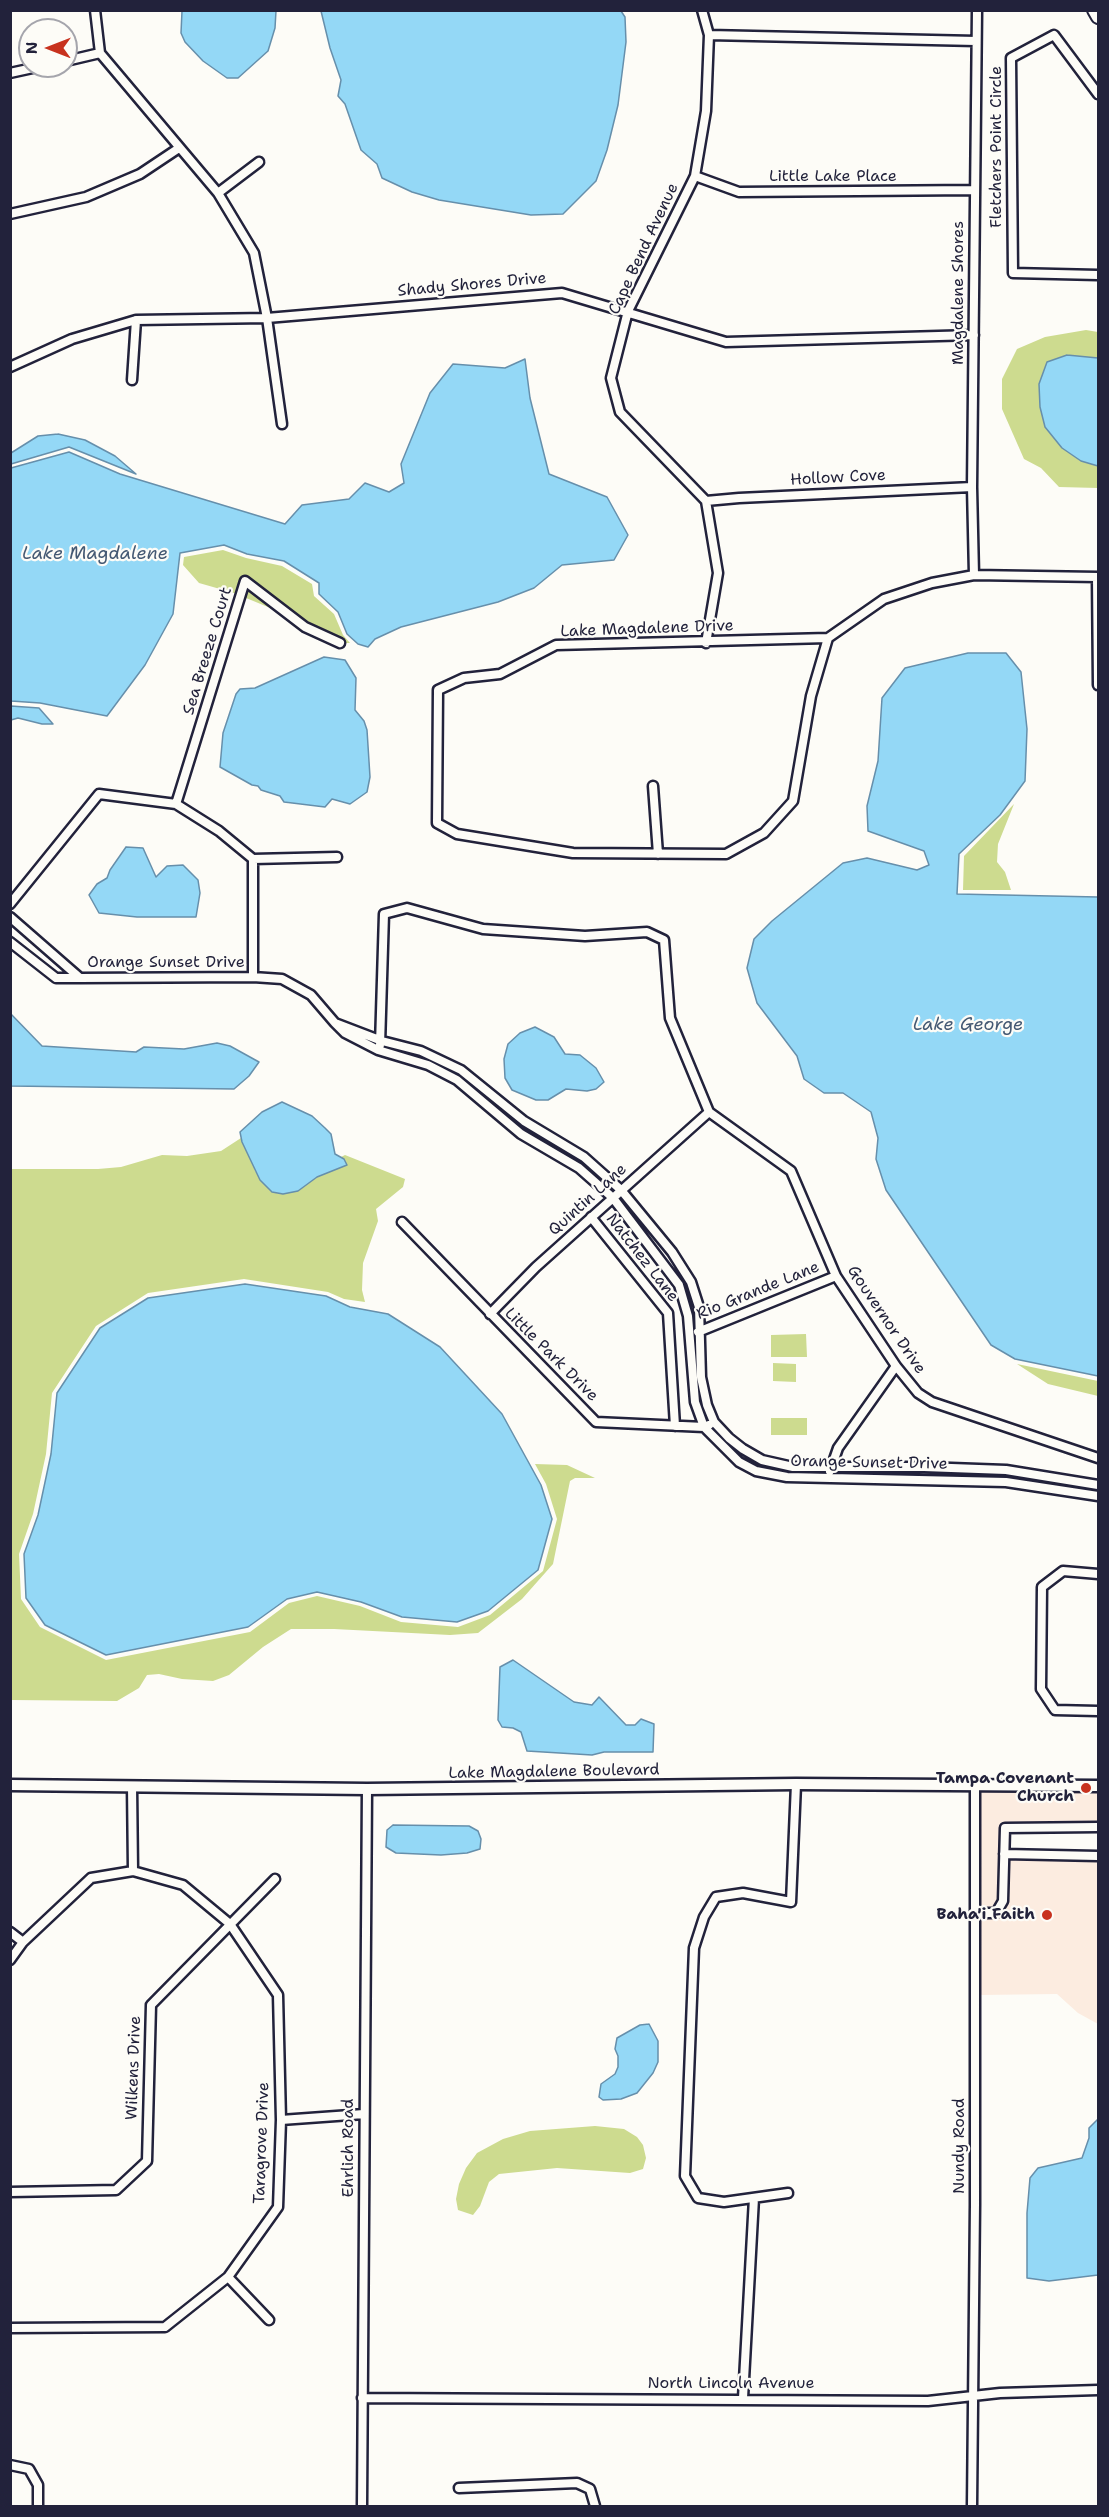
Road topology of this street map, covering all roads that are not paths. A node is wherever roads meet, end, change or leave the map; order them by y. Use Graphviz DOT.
graph roads {
  1 [pos="95,10"];
  2 [pos="702,10"];
  3 [pos="977,10"];
  4 [pos="1094,10"];
  5 [pos="1098,17"];
  6 [pos="709,35"];
  7 [pos="976,41"];
  8 [pos="99,54"];
  9 [pos="78,58"];
  10 [pos="1098,94"];
  11 [pos="179,148"];
  12 [pos="259,162"];
  13 [pos="695,176"];
  14 [pos="975,190"];
  15 [pos="219,192"];
  16 [pos="10,214"];
  17 [pos="1098,275"];
  18 [pos="628,311"];
  19 [pos="267,318"];
  20 [pos="136,320"];
  21 [pos="974,335"];
  22 [pos="10,367"];
  23 [pos="132,380"];
  24 [pos="282,424"];
  25 [pos="972,488"];
  26 [pos="706,501"];
  27 [pos="974,575"];
  28 [pos="1098,577"];
  29 [pos="828,638"];
  30 [pos="340,643"];
  31 [pos="706,643"];
  32 [pos="1098,667"];
  33 [pos="1098,685"];
  34 [pos="653,786"];
  35 [pos="176,804"];
  36 [pos="658,854"];
  37 [pos="337,857"];
  38 [pos="253,859"];
  39 [pos="10,904"];
  40 [pos="10,917"];
  41 [pos="10,942"];
  42 [pos="253,977"];
  43 [pos="80,978"];
  44 [pos="335,1023"];
  45 [pos="382,1041"];
  46 [pos="378,1050"];
  47 [pos="709,1112"];
  48 [pos="621,1190"];
  49 [pos="613,1198"];
  50 [pos="591,1217"];
  51 [pos="402,1222"];
  52 [pos="836,1276"];
  53 [pos="490,1314"];
  54 [pos="700,1331"];
  55 [pos="690,1333"];
  56 [pos="896,1366"];
  57 [pos="714,1422"];
  58 [pos="675,1426"];
  59 [pos="704,1427"];
  60 [pos="1098,1458"];
  61 [pos="830,1467"];
  62 [pos="830,1479"];
  63 [pos="1098,1485"];
  64 [pos="1098,1496"];
  65 [pos="1098,1574"];
  66 [pos="1098,1711"];
  67 [pos="796,1784"];
  68 [pos="10,1785"];
  69 [pos="132,1786"];
  70 [pos="975,1786"];
  71 [pos="1098,1786"];
  72 [pos="367,1789"];
  73 [pos="1098,1827"];
  74 [pos="1004,1854"];
  75 [pos="1098,1856"];
  76 [pos="133,1871"];
  77 [pos="275,1879"];
  78 [pos="975,1913"];
  79 [pos="230,1924"];
  80 [pos="10,1932"];
  81 [pos="23,1942"];
  82 [pos="10,1960"];
  83 [pos="364,2114"];
  84 [pos="281,2120"];
  85 [pos="10,2192"];
  86 [pos="788,2193"];
  87 [pos="754,2198"];
  88 [pos="228,2277"];
  89 [pos="269,2320"];
  90 [pos="10,2328"];
  91 [pos="1098,2390"];
  92 [pos="974,2396"];
  93 [pos="362,2398"];
  94 [pos="743,2398"];
  95 [pos="10,2465"];
  96 [pos="459,2488"];
  97 [pos="38,2506"];
  98 [pos="362,2506"];
  99 [pos="595,2506"];
  100 [pos="972,2506"];
  1 -- 8 [label="street"];
  2 -- 6 [label="street, Cape Bend Avenue"];
  3 -- 7 [label="street, Magdalene Shores"];
  4 -- 5 [label="main road"];
  6 -- 7 [label="street"];
  6 -- 13 [label="street, Cape Bend Avenue"];
  7 -- 14 [label="street, Magdalene Shores"];
  8 -- 9 [label="street"];
  8 -- 11 [label="street"];
  10 -- 17 [label="street, Fletchers Point Circle"];
  11 -- 15 [label="street"];
  11 -- 16 [label="street"];
  12 -- 15 [label="street"];
  13 -- 14 [label="street, Little Lake Place"];
  13 -- 18 [label="street, Cape Bend Avenue"];
  14 -- 21 [label="street, Magdalene Shores"];
  15 -- 19 [label="street"];
  18 -- 19 [label="street, Shady Shores Drive"];
  18 -- 21 [label="street, Shady Shores Drive"];
  18 -- 26 [label="street, Cape Bend Avenue"];
  19 -- 20 [label="street, Shady Shores Drive"];
  19 -- 24 [label="street"];
  20 -- 22 [label="street, Shady Shores Drive"];
  20 -- 23 [label="street"];
  21 -- 25 [label="street, Magdalene Shores"];
  25 -- 26 [label="street, Hollow Cove"];
  25 -- 27 [label="street, Magdalene Shores"];
  26 -- 31 [label="street"];
  27 -- 28 [label="street"];
  27 -- 29 [label="street"];
  28 -- 32 [label="street"];
  29 -- 31 [label="street, Lake Magdalene Drive"];
  29 -- 36 [label="street, Lake Magdalene Drive"];
  30 -- 35 [label="street, Sea Breeze Court"];
  31 -- 36 [label="street, Lake Magdalene Drive"];
  32 -- 33 [label="street"];
  34 -- 36 [label="street"];
  35 -- 38 [label="street"];
  35 -- 39 [label="street"];
  37 -- 38 [label="street"];
  38 -- 42 [label="street, Orange Sunset Drive"];
  40 -- 43 [label="street, Orange Sunset Drive"];
  41 -- 43 [label="street, Orange Sunset Drive"];
  42 -- 43 [label="street, Orange Sunset Drive"];
  42 -- 44 [label="street, Orange Sunset Drive"];
  44 -- 45 [label="street, Orange Sunset Drive"];
  44 -- 46 [label="street, Orange Sunset Drive"];
  45 -- 46 [label="street"];
  45 -- 47 [label="street"];
  45 -- 48 [label="street, Orange Sunset Drive"];
  46 -- 49 [label="street, Orange Sunset Drive"];
  47 -- 48 [label="street, Quintin Lane"];
  47 -- 52 [label="street, Gouvernor Drive"];
  48 -- 49 [label="street, Quintin Lane"];
  48 -- 54 [label="street, Orange Sunset Drive"];
  49 -- 50 [label="street, Quintin Lane"];
  49 -- 55 [label="street, Orange Sunset Drive"];
  50 -- 53 [label="street, Quintin Lane"];
  50 -- 58 [label="street, Natchez Lane"];
  51 -- 53 [label="street, Little Park Drive"];
  52 -- 54 [label="street, Rio Grande Lane"];
  52 -- 56 [label="street, Gouvernor Drive"];
  53 -- 58 [label="street, Little Park Drive"];
  54 -- 55 [label="street, Rio Grande Lane"];
  54 -- 57 [label="street, Orange Sunset Drive"];
  55 -- 59 [label="street, Orange Sunset Drive"];
  56 -- 60 [label="street, Gouvernor Drive"];
  56 -- 61 [label="street"];
  57 -- 59 [label="street, Little Park Drive"];
  57 -- 61 [label="street, Orange Sunset Drive"];
  58 -- 59 [label="street, Little Park Drive"];
  59 -- 62 [label="street, Orange Sunset Drive"];
  61 -- 62 [label="street"];
  61 -- 63 [label="street, Orange Sunset Drive"];
  62 -- 64 [label="street, Orange Sunset Drive"];
  65 -- 66 [label="street"];
  67 -- 70 [label="street, Lake Magdalene Boulevard"];
  67 -- 72 [label="street, Lake Magdalene Boulevard"];
  67 -- 87 [label="street"];
  68 -- 69 [label="street, Lake Magdalene Boulevard"];
  69 -- 72 [label="street, Lake Magdalene Boulevard"];
  69 -- 76 [label="street"];
  70 -- 71 [label="street, Lake Magdalene Boulevard"];
  70 -- 78 [label="street, Nundy Road"];
  72 -- 83 [label="street, Ehrlich Road"];
  73 -- 74 [label="street"];
  74 -- 75 [label="street"];
  74 -- 78 [label="street"];
  76 -- 79 [label="street, Taragrove Drive"];
  76 -- 81 [label="street, Taragrove Drive"];
  77 -- 79 [label="street, Wilkens Drive"];
  78 -- 92 [label="street, Nundy Road"];
  79 -- 84 [label="street, Taragrove Drive"];
  79 -- 85 [label="street, Wilkens Drive"];
  80 -- 81 [label="street"];
  81 -- 82 [label="street, Taragrove Drive"];
  83 -- 84 [label="street"];
  83 -- 93 [label="street, Ehrlich Road"];
  84 -- 88 [label="street, Taragrove Drive"];
  86 -- 87 [label="street"];
  87 -- 94 [label="street"];
  88 -- 89 [label="street"];
  88 -- 90 [label="street, Taragrove Drive"];
  91 -- 92 [label="street, North Lincoln Avenue"];
  92 -- 94 [label="street, North Lincoln Avenue"];
  92 -- 100 [label="street, Nundy Road"];
  93 -- 94 [label="street, North Lincoln Avenue"];
  93 -- 98 [label="street, Ehrlich Road"];
  95 -- 97 [label="street"];
  96 -- 99 [label="street"];
}
